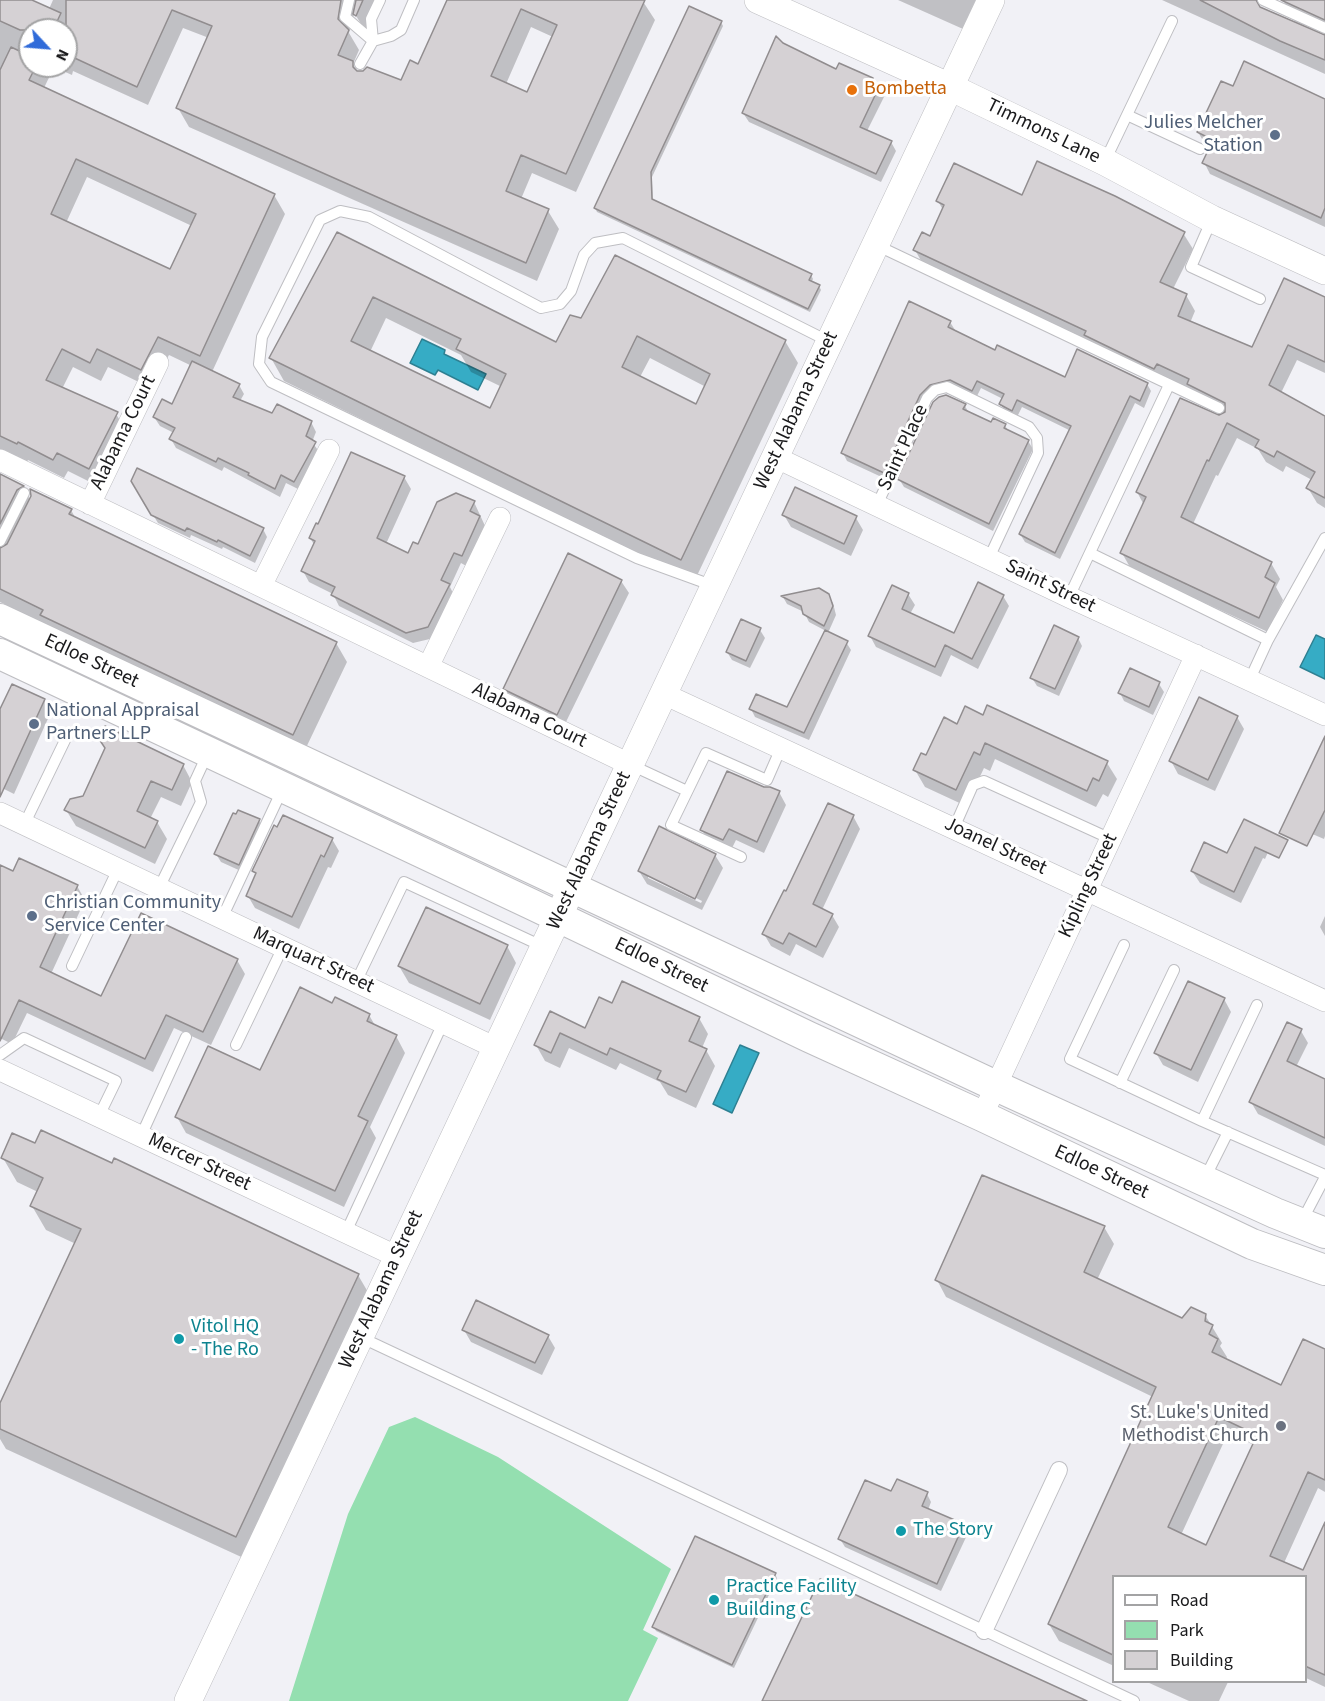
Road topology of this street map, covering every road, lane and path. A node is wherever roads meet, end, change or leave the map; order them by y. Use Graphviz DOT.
graph roads {
  1 [pos="349,0"];
  2 [pos="380,0"];
  3 [pos="414,0"];
  4 [pos="758,0"];
  5 [pos="991,0"];
  6 [pos="1263,0"];
  7 [pos="1172,21"];
  8 [pos="1325,28"];
  9 [pos="373,40"];
  10 [pos="360,64"];
  11 [pos="950,87"];
  12 [pos="1127,116"];
  13 [pos="1200,149"];
  14 [pos="1105,162"];
  15 [pos="1212,219"];
  16 [pos="876,245"];
  17 [pos="1325,272"];
  18 [pos="1260,299"];
  19 [pos="830,342"];
  20 [pos="158,363"];
  21 [pos="1169,385"];
  22 [pos="1219,408"];
  23 [pos="329,450"];
  24 [pos="775,457"];
  25 [pos="0,460"];
  26 [pos="24,493"];
  27 [pos="90,504"];
  28 [pos="877,505"];
  29 [pos="500,518"];
  30 [pos="1325,538"];
  31 [pos="0,541"];
  32 [pos="1090,554"];
  33 [pos="989,558"];
  34 [pos="261,586"];
  35 [pos="715,586"];
  36 [pos="1069,597"];
  37 [pos="3,628"];
  38 [pos="1268,640"];
  39 [pos="0,654"];
  40 [pos="1196,655"];
  41 [pos="428,667"];
  42 [pos="1250,679"];
  43 [pos="664,694"];
  44 [pos="1325,715"];
  45 [pos="69,732"];
  46 [pos="781,748"];
  47 [pos="208,752"];
  48 [pos="297,759"];
  49 [pos="631,765"];
  50 [pos="284,787"];
  51 [pos="687,791"];
  52 [pos="0,813"];
  53 [pos="24,825"];
  54 [pos="954,828"];
  55 [pos="1111,839"];
  56 [pos="741,857"];
  57 [pos="118,869"];
  58 [pos="159,888"];
  59 [pos="572,888"];
  60 [pos="1087,890"];
  61 [pos="559,917"];
  62 [pos="222,918"];
  63 [pos="1124,945"];
  64 [pos="283,947"];
  65 [pos="544,947"];
  66 [pos="72,966"];
  67 [pos="1174,970"];
  68 [pos="356,982"];
  69 [pos="1325,1002"];
  70 [pos="1257,1005"];
  71 [pos="823,1006"];
  72 [pos="443,1023"];
  73 [pos="186,1038"];
  74 [pos="809,1038"];
  75 [pos="236,1045"];
  76 [pos="496,1048"];
  77 [pos="0,1055"];
  78 [pos="0,1070"];
  79 [pos="1120,1083"];
  80 [pos="996,1086"];
  81 [pos="99,1116"];
  82 [pos="982,1116"];
  83 [pos="1202,1121"];
  84 [pos="1228,1132"];
  85 [pos="141,1136"];
  86 [pos="1325,1176"];
  87 [pos="1204,1181"];
  88 [pos="1188,1214"];
  89 [pos="1313,1228"];
  90 [pos="346,1232"];
  91 [pos="398,1257"];
  92 [pos="1325,1270"];
  93 [pos="360,1337"];
  94 [pos="1059,1470"];
  95 [pos="984,1630"];
  96 [pos="188,1701"];
  97 [pos="1134,1701"];
  1 -- 9 [label="lane"];
  2 -- 9 [label="lane"];
  3 -- 9 [label="lane"];
  4 -- 11 [label="street, Timmons Lane"];
  5 -- 11 [label="street, West Alabama Street"];
  6 -- 8 [label="lane"];
  7 -- 12 [label="lane"];
  9 -- 10 [label="lane"];
  11 -- 14 [label="street, Timmons Lane"];
  11 -- 16 [label="street, West Alabama Street"];
  12 -- 13 [label="lane"];
  12 -- 14 [label="lane"];
  14 -- 15 [label="street, Timmons Lane"];
  15 -- 17 [label="street, Timmons Lane"];
  15 -- 18 [label="lane"];
  16 -- 19 [label="street, West Alabama Street"];
  16 -- 21 [label="lane"];
  19 -- 24 [label="street, West Alabama Street"];
  19 -- 35 [label="lane"];
  20 -- 27 [label="street, Alabama Court"];
  21 -- 22 [label="lane"];
  21 -- 32 [label="lane"];
  23 -- 34 [label="street"];
  24 -- 28 [label="street, Saint Street"];
  24 -- 35 [label="street, West Alabama Street"];
  25 -- 27 [label="street, Alabama Court"];
  26 -- 31 [label="lane"];
  27 -- 34 [label="street, Alabama Court"];
  28 -- 33 [label="street, Saint Street"];
  28 -- 33 [label="lane, Saint Place"];
  29 -- 41 [label="street"];
  30 -- 38 [label="lane"];
  32 -- 36 [label="lane"];
  32 -- 38 [label="lane"];
  33 -- 36 [label="street, Saint Street"];
  34 -- 41 [label="street, Alabama Court"];
  35 -- 43 [label="street, West Alabama Street"];
  36 -- 40 [label="street, Saint Street"];
  37 -- 48 [label="main road, Edloe Street"];
  38 -- 42 [label="lane"];
  39 -- 47 [label="main road, Edloe Street"];
  40 -- 42 [label="street, Saint Street"];
  40 -- 55 [label="street, Kipling Street"];
  41 -- 49 [label="street, Alabama Court"];
  42 -- 44 [label="street, Saint Street"];
  43 -- 46 [label="street, Joanel Street"];
  43 -- 49 [label="street, West Alabama Street"];
  45 -- 53 [label="lane"];
  46 -- 51 [label="lane"];
  46 -- 54 [label="street, Joanel Street"];
  47 -- 50 [label="main road, Edloe Street"];
  47 -- 58 [label="lane"];
  48 -- 50 [label="main road"];
  48 -- 59 [label="main road, Edloe Street"];
  49 -- 51 [label="lane"];
  49 -- 59 [label="street, West Alabama Street"];
  50 -- 61 [label="main road, Edloe Street"];
  50 -- 62 [label="lane"];
  51 -- 56 [label="lane"];
  52 -- 53 [label="street, Marquart Street"];
  53 -- 57 [label="street, Marquart Street"];
  54 -- 55 [label="lane"];
  54 -- 60 [label="street, Joanel Street"];
  55 -- 60 [label="street, Kipling Street"];
  57 -- 58 [label="street, Marquart Street"];
  57 -- 66 [label="lane"];
  58 -- 62 [label="street, Marquart Street"];
  59 -- 61 [label="street, West Alabama Street"];
  59 -- 71 [label="main road, Edloe Street"];
  60 -- 69 [label="street, Joanel Street"];
  60 -- 80 [label="street, Kipling Street"];
  61 -- 65 [label="street, West Alabama Street"];
  61 -- 74 [label="main road, Edloe Street"];
  62 -- 64 [label="street, Marquart Street"];
  63 -- 79 [label="lane"];
  64 -- 68 [label="street, Marquart Street"];
  64 -- 75 [label="lane"];
  65 -- 68 [label="lane"];
  65 -- 76 [label="street, West Alabama Street"];
  67 -- 79 [label="lane"];
  68 -- 72 [label="street, Marquart Street"];
  70 -- 83 [label="lane"];
  71 -- 74 [label="main road"];
  71 -- 80 [label="main road, Edloe Street"];
  72 -- 76 [label="street, Marquart Street"];
  72 -- 90 [label="lane"];
  73 -- 85 [label="lane"];
  74 -- 82 [label="main road, Edloe Street"];
  76 -- 91 [label="street, West Alabama Street"];
  77 -- 81 [label="lane"];
  78 -- 81 [label="street, Mercer Street"];
  79 -- 83 [label="lane"];
  80 -- 82 [label="street, Kipling Street"];
  80 -- 87 [label="main road, Edloe Street"];
  81 -- 85 [label="street, Mercer Street"];
  82 -- 88 [label="main road, Edloe Street"];
  83 -- 84 [label="lane"];
  84 -- 86 [label="lane"];
  84 -- 87 [label="lane"];
  85 -- 90 [label="street, Mercer Street"];
  86 -- 89 [label="lane"];
  87 -- 88 [label="main road"];
  87 -- 89 [label="main road, Edloe Street"];
  88 -- 92 [label="main road, Edloe Street"];
  90 -- 91 [label="street, Mercer Street"];
  91 -- 93 [label="street, West Alabama Street"];
  93 -- 95 [label="lane"];
  93 -- 96 [label="street, West Alabama Street"];
  94 -- 95 [label="street"];
  95 -- 97 [label="lane"];
}
